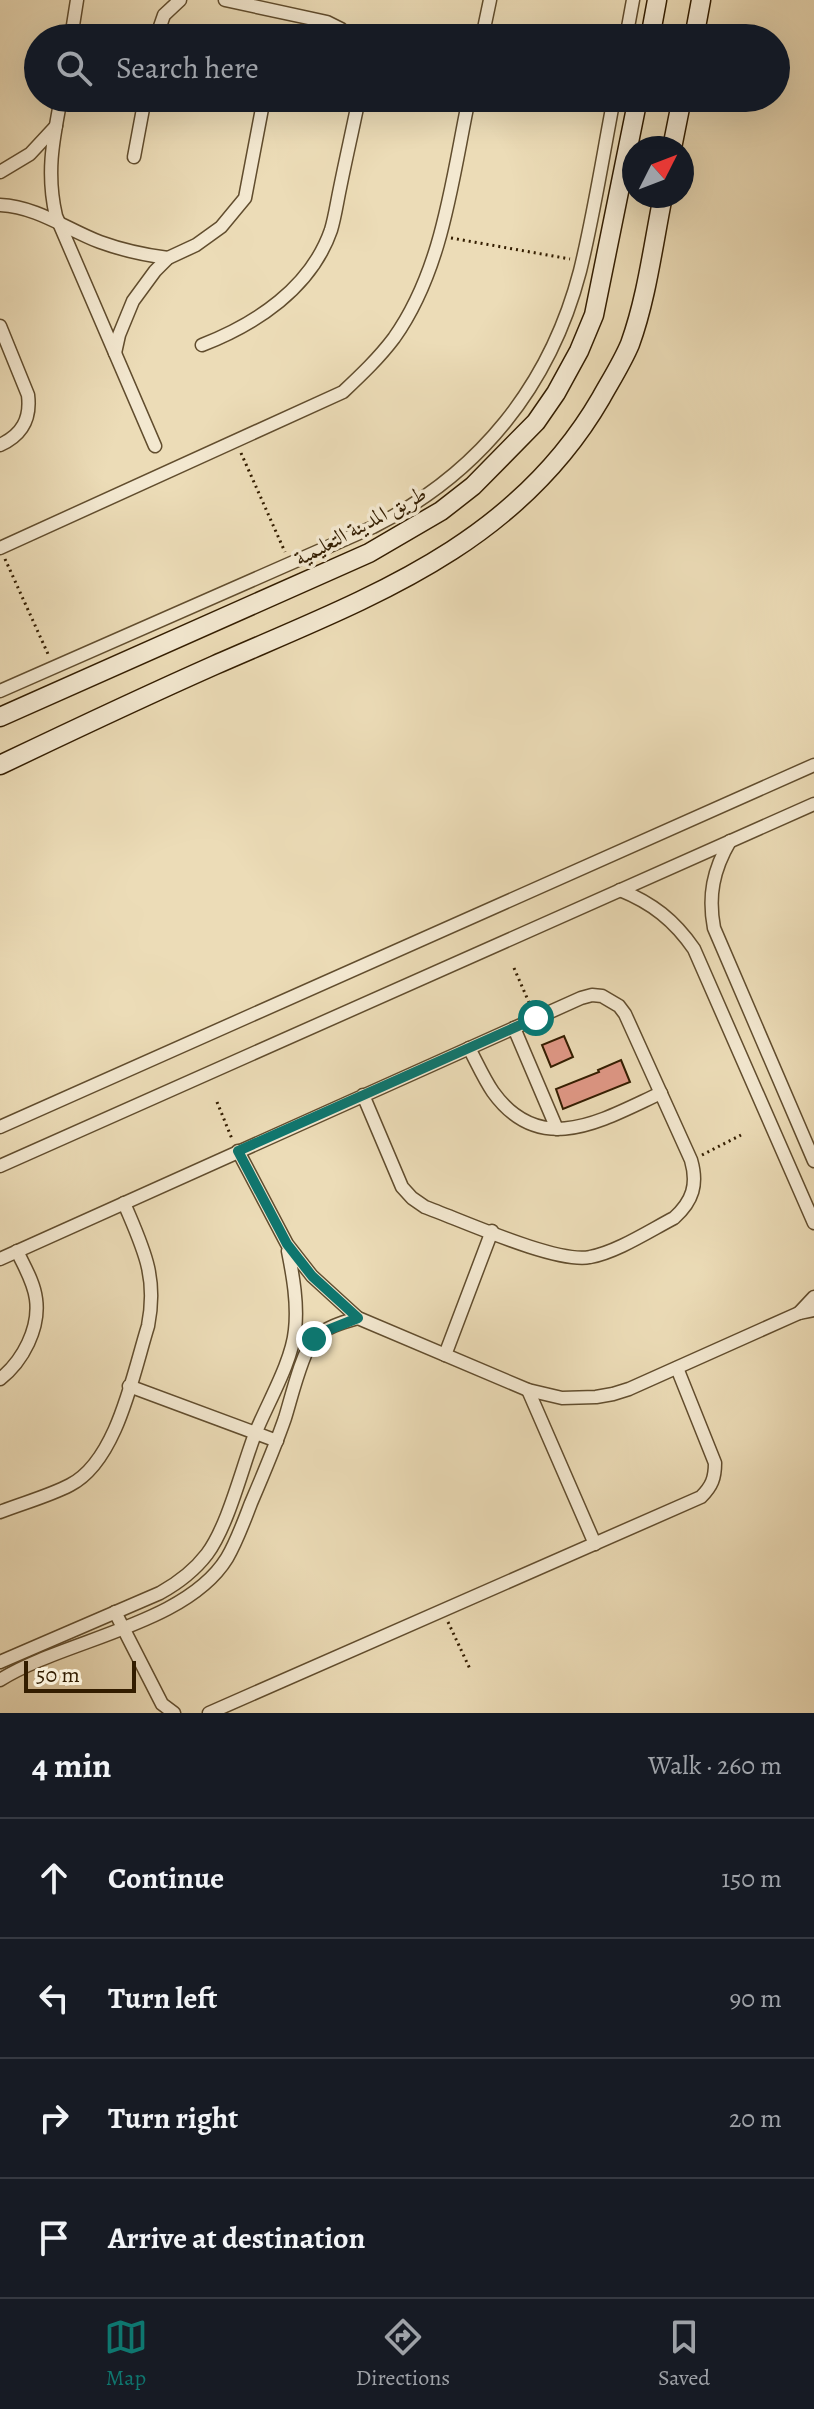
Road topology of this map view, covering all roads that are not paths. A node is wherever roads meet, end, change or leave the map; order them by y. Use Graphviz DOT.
graph roads {
  1 [pos="77,0"];
  2 [pos="180,0"];
  3 [pos="225,0"];
  4 [pos="490,0"];
  5 [pos="633,0"];
  6 [pos="657,0"];
  7 [pos="701,0"];
  8 [pos="281,5"];
  9 [pos="73,24"];
  10 [pos="161,24"];
  11 [pos="331,24"];
  12 [pos="485,24"];
  13 [pos="629,24"];
  14 [pos="653,24"];
  15 [pos="697,24"];
  16 [pos="58,112"];
  17 [pos="142,112"];
  18 [pos="261,112"];
  19 [pos="356,112"];
  20 [pos="466,112"];
  21 [pos="611,112"];
  22 [pos="635,112"];
  23 [pos="679,112"];
  24 [pos="56,126"];
  25 [pos="674,136"];
  26 [pos="134,157"];
  27 [pos="0,172"];
  28 [pos="0,205"];
  29 [pos="661,208"];
  30 [pos="59,222"];
  31 [pos="168,258"];
  32 [pos="0,326"];
  33 [pos="202,345"];
  34 [pos="115,353"];
  35 [pos="0,445"];
  36 [pos="155,446"];
  37 [pos="0,548"];
  38 [pos="0,691"];
  39 [pos="0,717"];
  40 [pos="0,765"];
  41 [pos="814,765"];
  42 [pos="814,804"];
  43 [pos="731,840"];
  44 [pos="620,890"];
  45 [pos="514,1028"];
  46 [pos="469,1048"];
  47 [pos="661,1093"];
  48 [pos="363,1095"];
  49 [pos="0,1127"];
  50 [pos="557,1129"];
  51 [pos="238,1151"];
  52 [pos="814,1161"];
  53 [pos="0,1166"];
  54 [pos="124,1203"];
  55 [pos="814,1223"];
  56 [pos="492,1231"];
  57 [pos="287,1244"];
  58 [pos="17,1251"];
  59 [pos="0,1259"];
  60 [pos="814,1297"];
  61 [pos="814,1310"];
  62 [pos="799,1313"];
  63 [pos="358,1318"];
  64 [pos="445,1355"];
  65 [pos="677,1368"];
  66 [pos="0,1379"];
  67 [pos="129,1386"];
  68 [pos="528,1390"];
  69 [pos="256,1433"];
  70 [pos="277,1441"];
  71 [pos="0,1512"];
  72 [pos="595,1544"];
  73 [pos="115,1612"];
  74 [pos="123,1629"];
  75 [pos="0,1662"];
  76 [pos="0,1680"];
  77 [pos="174,1713"];
  78 [pos="209,1713"];
  1 -- 9 [label="street"];
  2 -- 10 [label="street"];
  3 -- 8 [label="street"];
  4 -- 12 [label="street"];
  5 -- 13 [label="street"];
  6 -- 14 [label="street"];
  7 -- 15 [label="street"];
  8 -- 11 [label="street"];
  16 -- 24 [label="street"];
  17 -- 26 [label="street"];
  18 -- 31 [label="street"];
  19 -- 33 [label="street"];
  20 -- 37 [label="street"];
  21 -- 38 [label="street"];
  22 -- 39 [label="street, طريق المدينة التعليمية"];
  23 -- 25 [label="street"];
  24 -- 27 [label="street"];
  24 -- 30 [label="street"];
  28 -- 30 [label="street"];
  29 -- 40 [label="street"];
  30 -- 31 [label="street"];
  30 -- 34 [label="street"];
  31 -- 34 [label="street"];
  32 -- 35 [label="street"];
  34 -- 36 [label="street"];
  41 -- 49 [label="street"];
  42 -- 43 [label="street"];
  43 -- 44 [label="street"];
  43 -- 52 [label="street"];
  44 -- 53 [label="street"];
  44 -- 55 [label="street"];
  45 -- 46 [label="street"];
  45 -- 47 [label="street"];
  45 -- 50 [label="street"];
  46 -- 48 [label="street"];
  46 -- 50 [label="street"];
  47 -- 50 [label="street"];
  47 -- 56 [label="street"];
  48 -- 51 [label="street"];
  48 -- 56 [label="street"];
  51 -- 54 [label="street"];
  51 -- 57 [label="street"];
  54 -- 58 [label="street"];
  54 -- 67 [label="street"];
  56 -- 64 [label="street"];
  57 -- 63 [label="street"];
  57 -- 69 [label="street"];
  58 -- 59 [label="street"];
  58 -- 66 [label="street"];
  60 -- 62 [label="street"];
  61 -- 62 [label="street"];
  62 -- 65 [label="street"];
  63 -- 64 [label="street"];
  63 -- 70 [label="street"];
  64 -- 68 [label="street"];
  65 -- 68 [label="street"];
  65 -- 72 [label="street"];
  67 -- 69 [label="street"];
  67 -- 71 [label="street"];
  68 -- 72 [label="street"];
  69 -- 70 [label="street"];
  69 -- 73 [label="street"];
  70 -- 74 [label="street"];
  72 -- 78 [label="street"];
  73 -- 74 [label="street"];
  73 -- 75 [label="street"];
  74 -- 76 [label="street"];
  74 -- 77 [label="street"];
}
